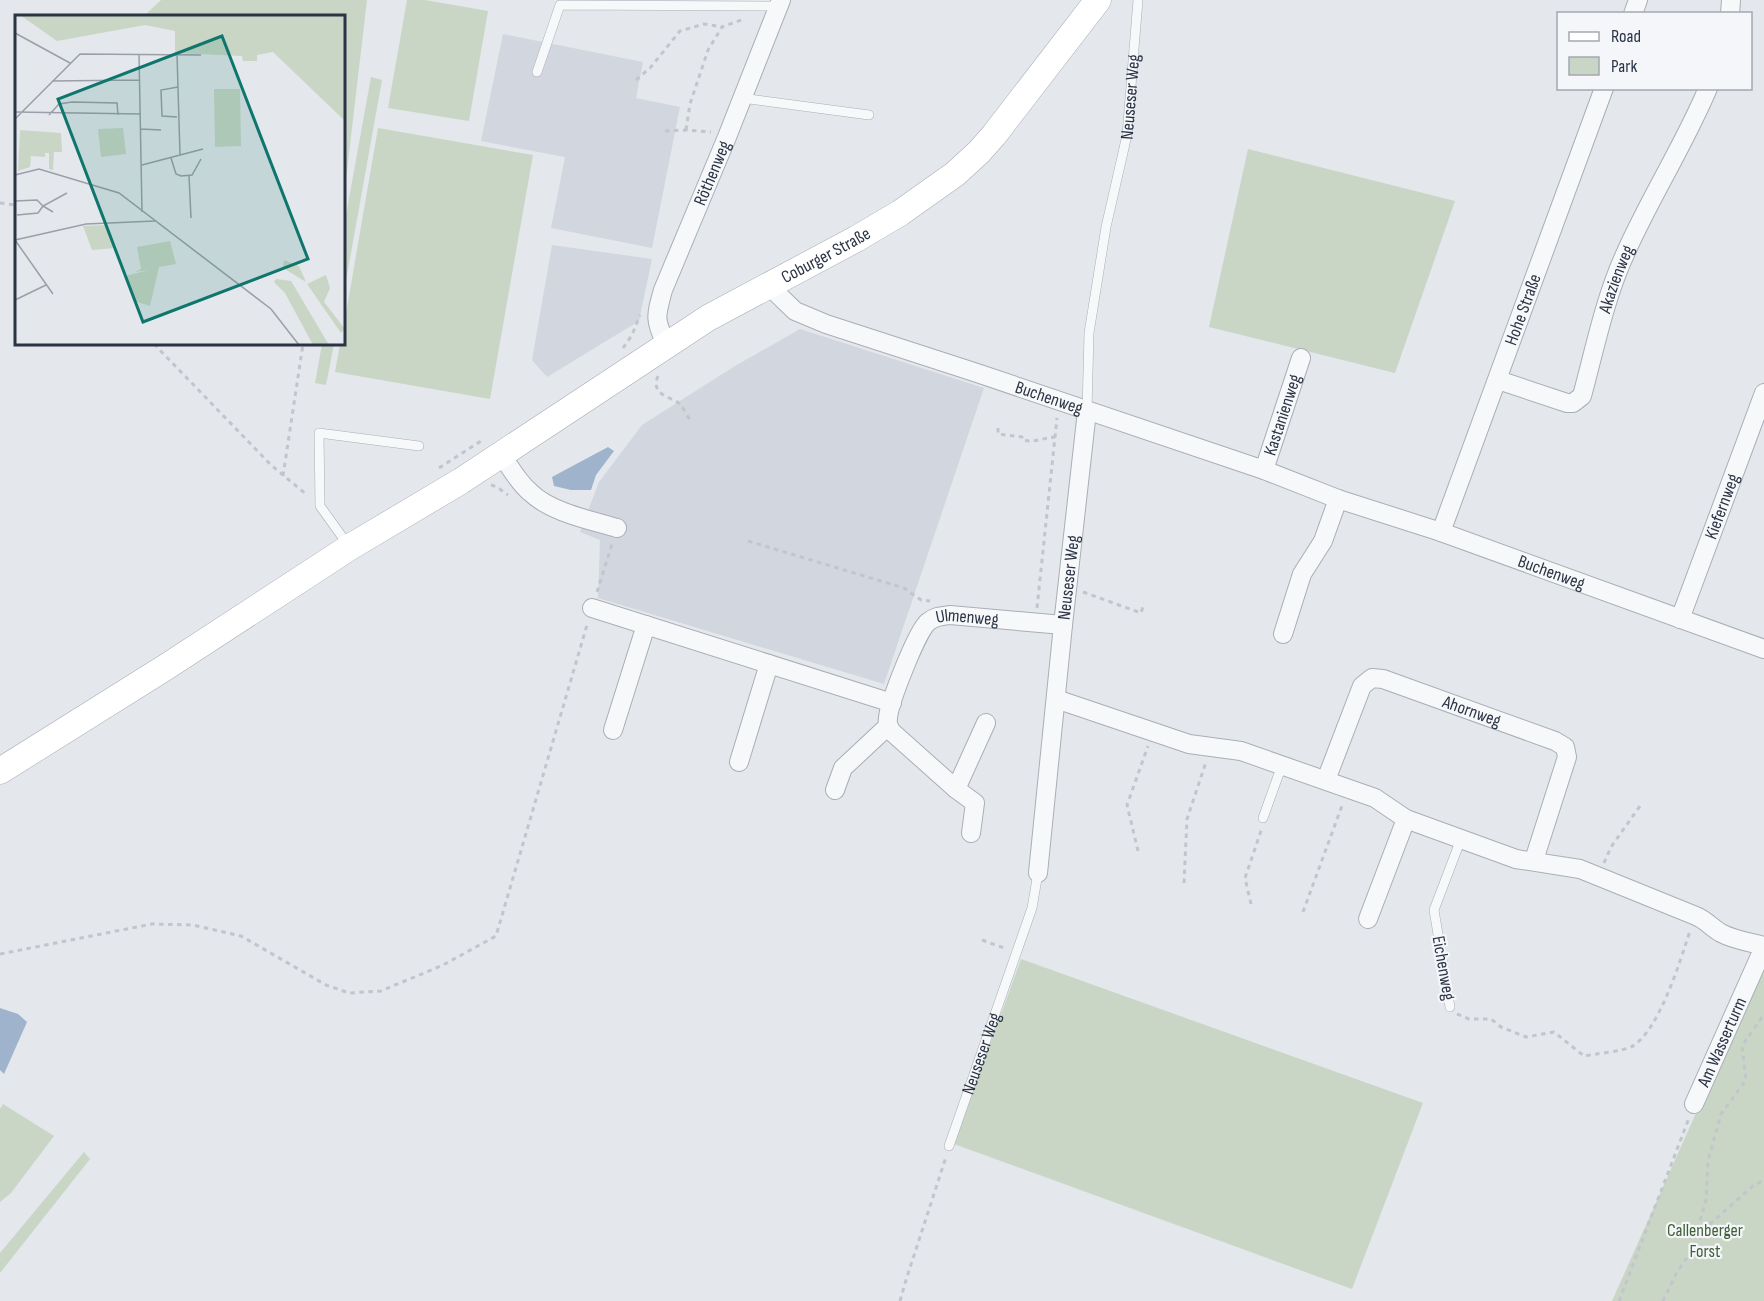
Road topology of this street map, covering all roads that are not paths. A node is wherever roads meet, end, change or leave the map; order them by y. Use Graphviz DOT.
graph roads {
  1 [pos="1098,0"];
  2 [pos="1138,0"];
  3 [pos="773,4"];
  4 [pos="537,72"];
  5 [pos="1603,90"];
  6 [pos="1707,90"];
  7 [pos="742,98"];
  8 [pos="869,115"];
  9 [pos="768,285"];
  10 [pos="666,345"];
  11 [pos="1301,358"];
  12 [pos="1498,380"];
  13 [pos="1764,393"];
  14 [pos="1087,411"];
  15 [pos="419,446"];
  16 [pos="501,454"];
  17 [pos="1264,470"];
  18 [pos="1338,499"];
  19 [pos="617,528"];
  20 [pos="1441,532"];
  21 [pos="350,547"];
  22 [pos="592,608"];
  23 [pos="1680,619"];
  24 [pos="646,625"];
  25 [pos="1062,625"];
  26 [pos="1283,634"];
  27 [pos="1764,649"];
  28 [pos="769,664"];
  29 [pos="1056,699"];
  30 [pos="892,703"];
  31 [pos="986,723"];
  32 [pos="888,726"];
  33 [pos="613,730"];
  34 [pos="739,762"];
  35 [pos="1282,765"];
  36 [pos="0,771"];
  37 [pos="1326,780"];
  38 [pos="956,789"];
  39 [pos="836,790"];
  40 [pos="1263,819"];
  41 [pos="1406,819"];
  42 [pos="971,833"];
  43 [pos="1461,840"];
  44 [pos="1534,860"];
  45 [pos="1038,873"];
  46 [pos="1368,919"];
  47 [pos="1764,946"];
  48 [pos="1450,1007"];
  49 [pos="1694,1104"];
  50 [pos="949,1146"];
  1 -- 9 [label="main road, Coburger Straße"];
  2 -- 14 [label="lane, Neuseser Weg"];
  3 -- 4 [label="lane"];
  3 -- 7 [label="street, Röthenweg"];
  5 -- 12 [label="street, Hohe Straße"];
  6 -- 12 [label="street, Akazienweg"];
  7 -- 8 [label="lane"];
  7 -- 10 [label="street, Röthenweg"];
  9 -- 10 [label="main road, Coburger Straße"];
  9 -- 14 [label="street, Buchenweg"];
  10 -- 16 [label="main road, Coburger Straße"];
  11 -- 17 [label="street, Kastanienweg"];
  12 -- 20 [label="street, Hohe Straße"];
  13 -- 23 [label="street, Kiefernweg"];
  14 -- 17 [label="street, Buchenweg"];
  14 -- 25 [label="street, Neuseser Weg"];
  15 -- 21 [label="lane"];
  16 -- 19 [label="street"];
  16 -- 21 [label="main road, Coburger Straße"];
  17 -- 18 [label="street, Buchenweg"];
  18 -- 20 [label="street, Buchenweg"];
  18 -- 26 [label="street"];
  20 -- 23 [label="street, Buchenweg"];
  21 -- 36 [label="main road, Coburger Straße"];
  22 -- 24 [label="street"];
  23 -- 27 [label="street, Buchenweg"];
  24 -- 28 [label="street"];
  24 -- 33 [label="street"];
  25 -- 29 [label="street, Neuseser Weg"];
  25 -- 30 [label="street, Ulmenweg"];
  28 -- 30 [label="street"];
  28 -- 34 [label="street"];
  29 -- 35 [label="street"];
  29 -- 45 [label="street, Neuseser Weg"];
  30 -- 32 [label="street, Ulmenweg"];
  31 -- 38 [label="street"];
  32 -- 38 [label="street"];
  32 -- 39 [label="street"];
  35 -- 37 [label="street"];
  35 -- 40 [label="lane"];
  37 -- 41 [label="street"];
  37 -- 44 [label="street, Ahornweg"];
  38 -- 42 [label="street"];
  41 -- 43 [label="street"];
  41 -- 46 [label="street"];
  43 -- 44 [label="street"];
  43 -- 48 [label="lane, Eichenweg"];
  44 -- 47 [label="street"];
  45 -- 50 [label="lane, Neuseser Weg"];
  47 -- 49 [label="street, Am Wasserturm"];
}
